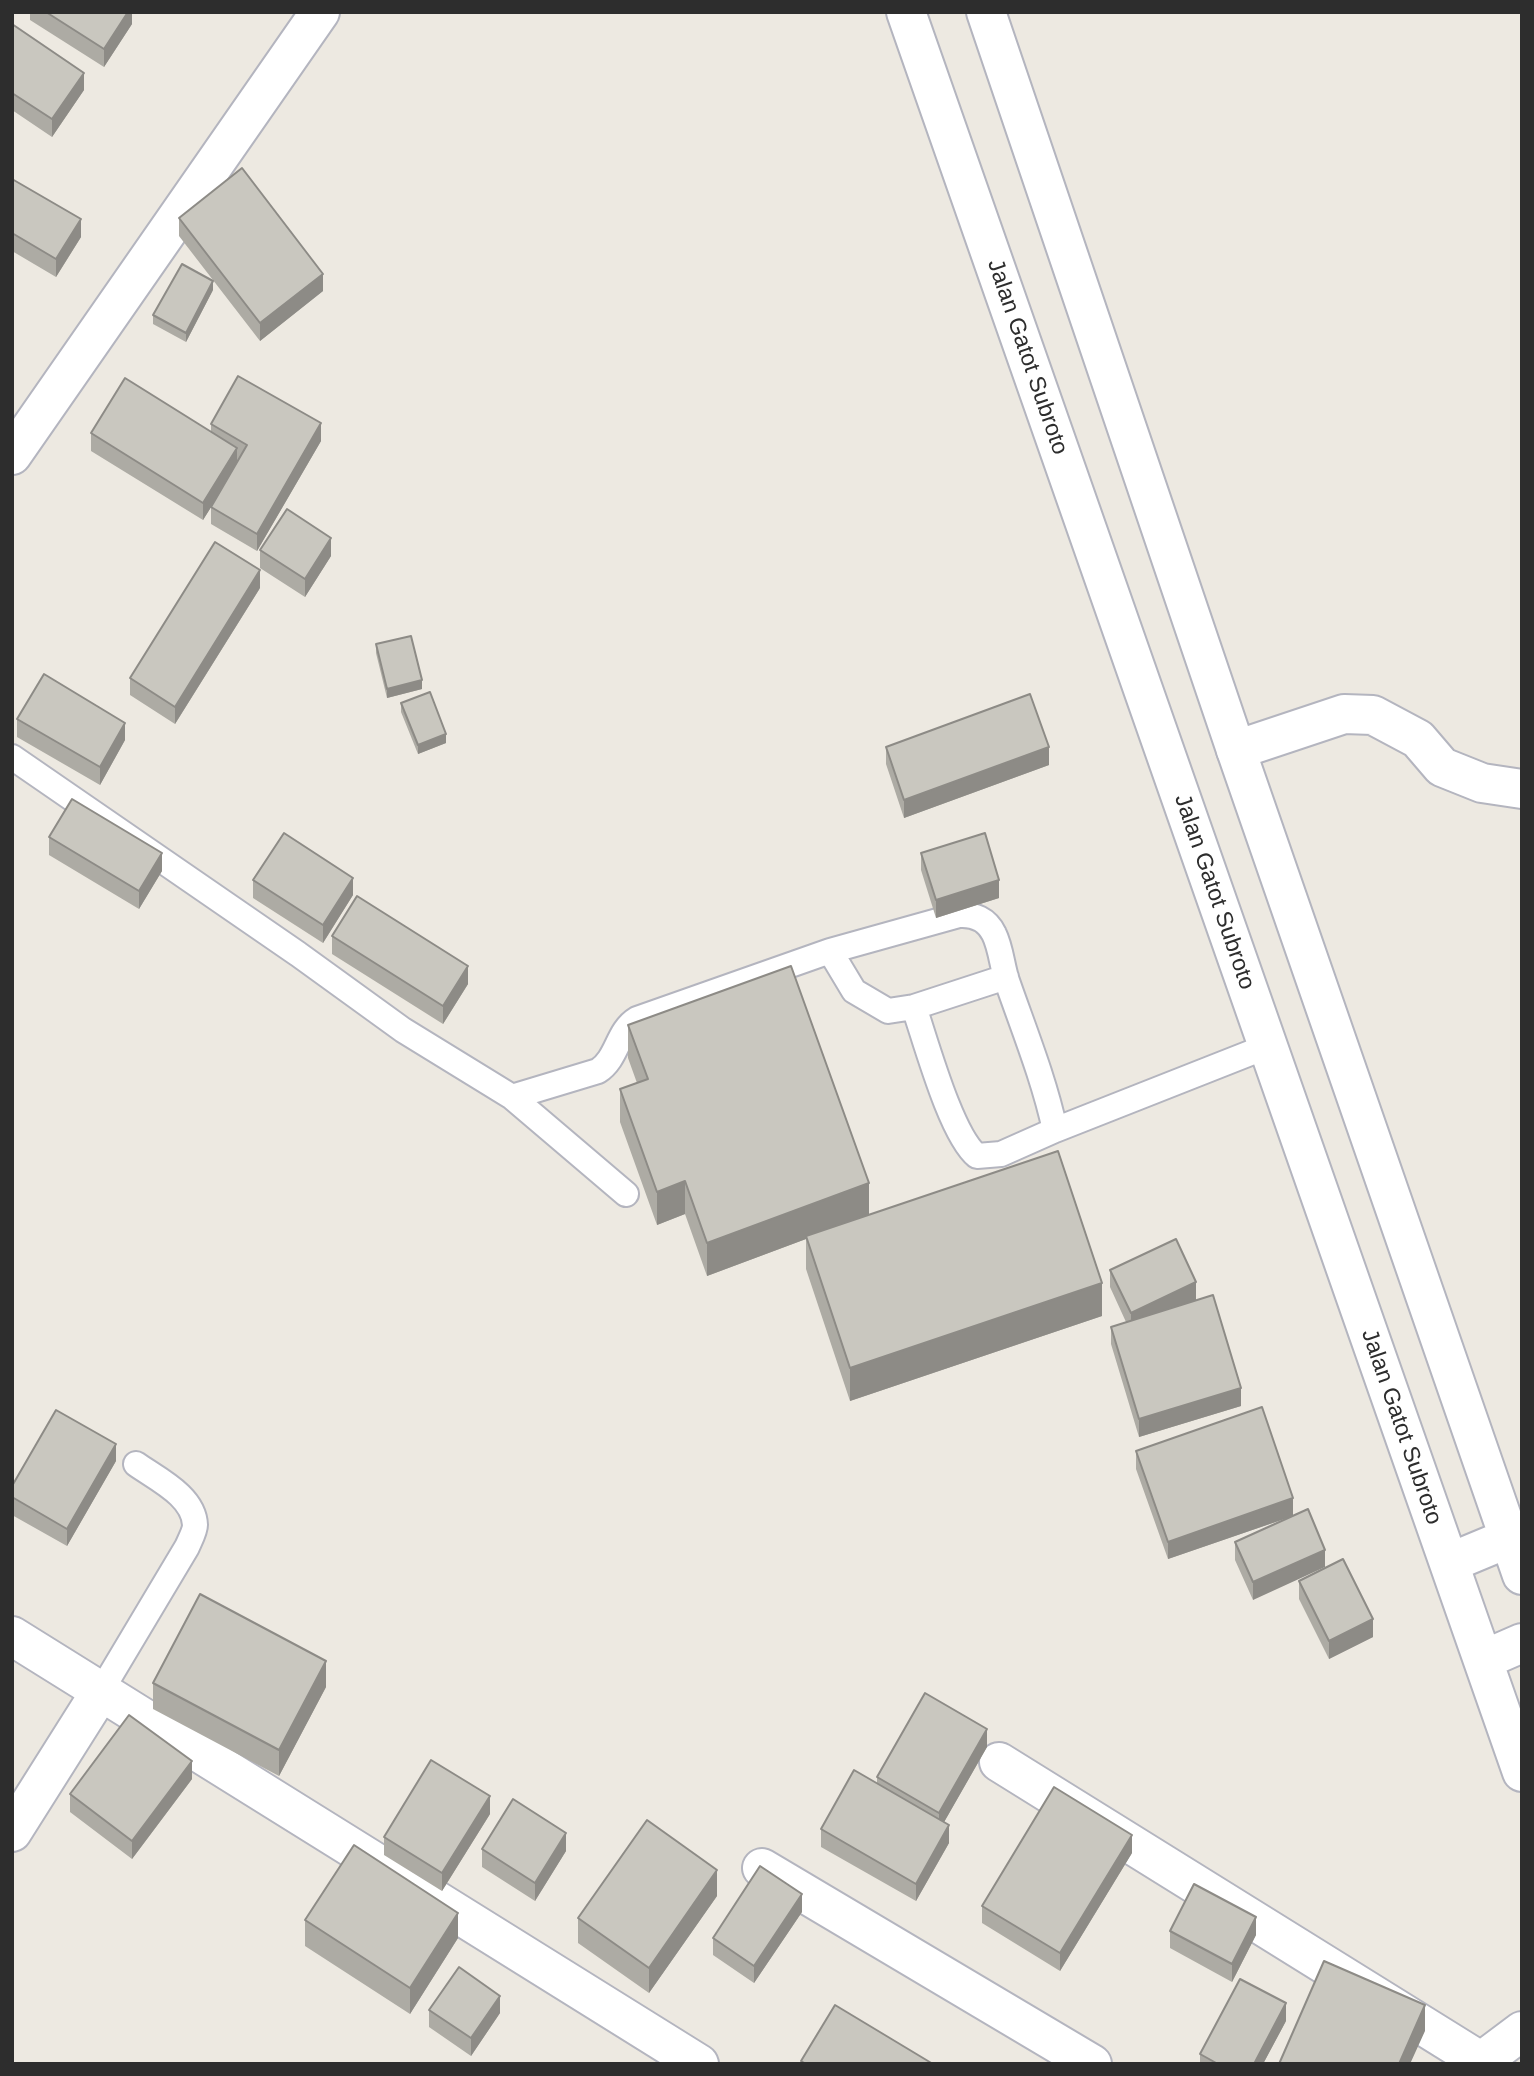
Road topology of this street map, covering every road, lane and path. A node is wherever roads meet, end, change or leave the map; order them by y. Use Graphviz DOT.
graph roads {
  1 [pos="320,12"];
  2 [pos="906,12"];
  3 [pos="986,12"];
  4 [pos="12,455"];
  5 [pos="1249,745"];
  6 [pos="12,757"];
  7 [pos="1522,789"];
  8 [pos="830,951"];
  9 [pos="1006,977"];
  10 [pos="914,1007"];
  11 [pos="1268,1046"];
  12 [pos="512,1097"];
  13 [pos="1055,1130"];
  14 [pos="626,1194"];
  15 [pos="136,1464"];
  16 [pos="1509,1538"];
  17 [pos="1449,1563"];
  18 [pos="1522,1575"];
  19 [pos="12,1636"];
  20 [pos="1522,1643"];
  21 [pos="1483,1660"];
  22 [pos="101,1691"];
  23 [pos="999,1762"];
  24 [pos="1522,1772"];
  25 [pos="12,1832"];
  26 [pos="762,1868"];
  27 [pos="1522,2031"];
  28 [pos="1479,2062"];
  29 [pos="699,2064"];
  30 [pos="1092,2064"];
  1 -- 4 [label="street"];
  2 -- 11 [label="street, Jalan Gatot Subroto"];
  3 -- 5 [label="street"];
  5 -- 7 [label="street"];
  5 -- 16 [label="street"];
  6 -- 12 [label="lane"];
  8 -- 9 [label="lane"];
  8 -- 10 [label="lane"];
  8 -- 12 [label="lane"];
  9 -- 10 [label="lane"];
  9 -- 13 [label="lane"];
  10 -- 13 [label="lane"];
  11 -- 13 [label="lane"];
  11 -- 17 [label="street, Jalan Gatot Subroto"];
  12 -- 14 [label="lane"];
  15 -- 22 [label="lane"];
  16 -- 17 [label="street"];
  16 -- 18 [label="street"];
  17 -- 21 [label="street, Jalan Gatot Subroto"];
  19 -- 22 [label="street"];
  20 -- 21 [label="street"];
  21 -- 24 [label="street, Jalan Gatot Subroto"];
  22 -- 25 [label="street"];
  22 -- 29 [label="street"];
  23 -- 28 [label="street"];
  26 -- 30 [label="street"];
  27 -- 28 [label="street"];
}
